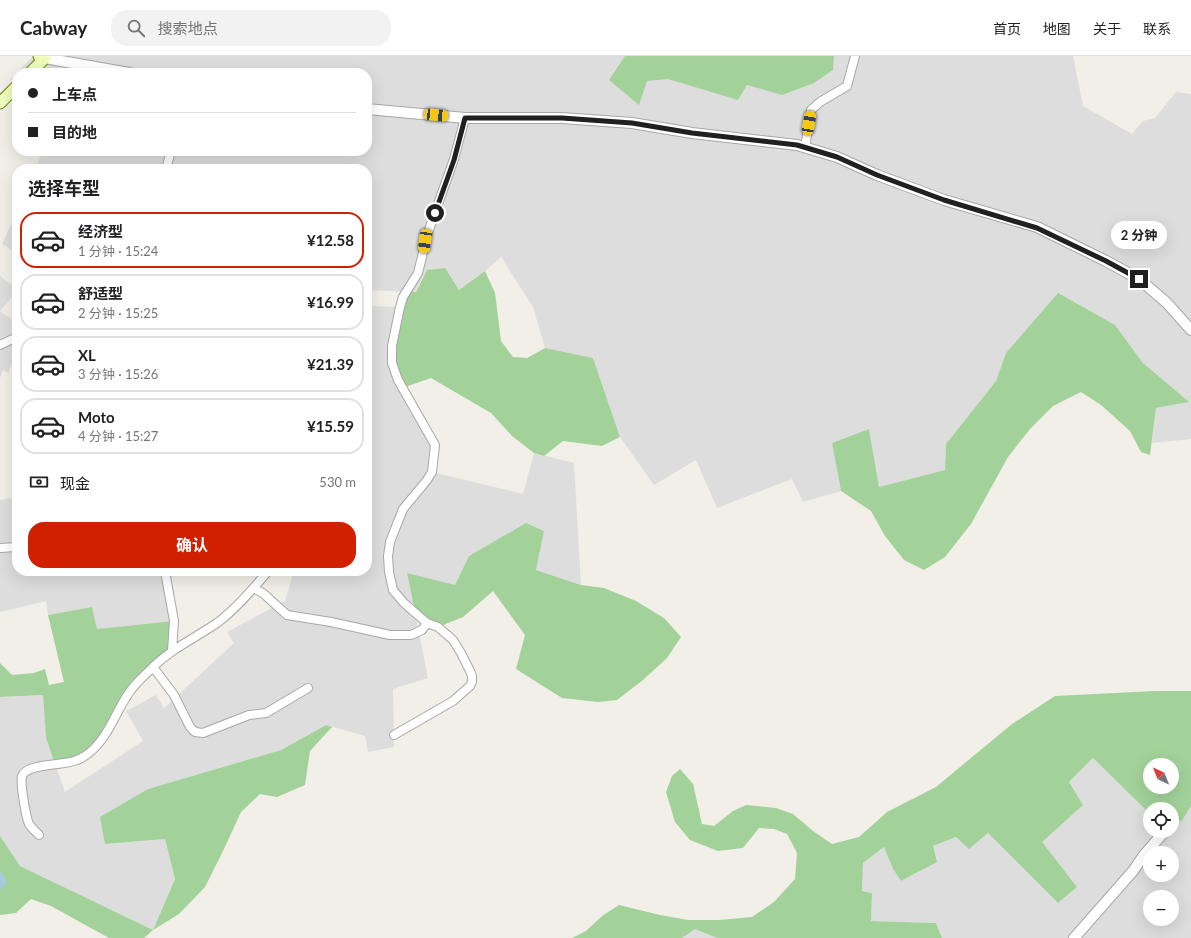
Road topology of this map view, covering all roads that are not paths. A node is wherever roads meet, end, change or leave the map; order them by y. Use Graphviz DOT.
graph roads {
  1 [pos="855,56"];
  2 [pos="44,57"];
  3 [pos="34,68"];
  4 [pos="102,68"];
  5 [pos="12,91"];
  6 [pos="0,103"];
  7 [pos="372,109"];
  8 [pos="465,118"];
  9 [pos="805,148"];
  10 [pos="1191,330"];
  11 [pos="12,339"];
  12 [pos="0,345"];
  13 [pos="12,547"];
  14 [pos="0,548"];
  15 [pos="166,576"];
  16 [pos="264,576"];
  17 [pos="254,588"];
  18 [pos="427,623"];
  19 [pos="172,651"];
  20 [pos="153,667"];
  21 [pos="308,688"];
  22 [pos="394,735"];
  23 [pos="39,835"];
  24 [pos="1159,838"];
  25 [pos="1074,938"];
  1 -- 9 [label="street"];
  2 -- 3 [label="main road"];
  2 -- 4 [label="street"];
  5 -- 6 [label="main road"];
  7 -- 8 [label="street"];
  8 -- 9 [label="street"];
  8 -- 18 [label="street"];
  9 -- 10 [label="street"];
  11 -- 12 [label="street"];
  13 -- 14 [label="street"];
  15 -- 19 [label="street"];
  16 -- 17 [label="street"];
  17 -- 18 [label="street"];
  17 -- 19 [label="street"];
  18 -- 22 [label="street"];
  19 -- 20 [label="street"];
  20 -- 21 [label="street"];
  20 -- 23 [label="street"];
  24 -- 25 [label="street"];
}
